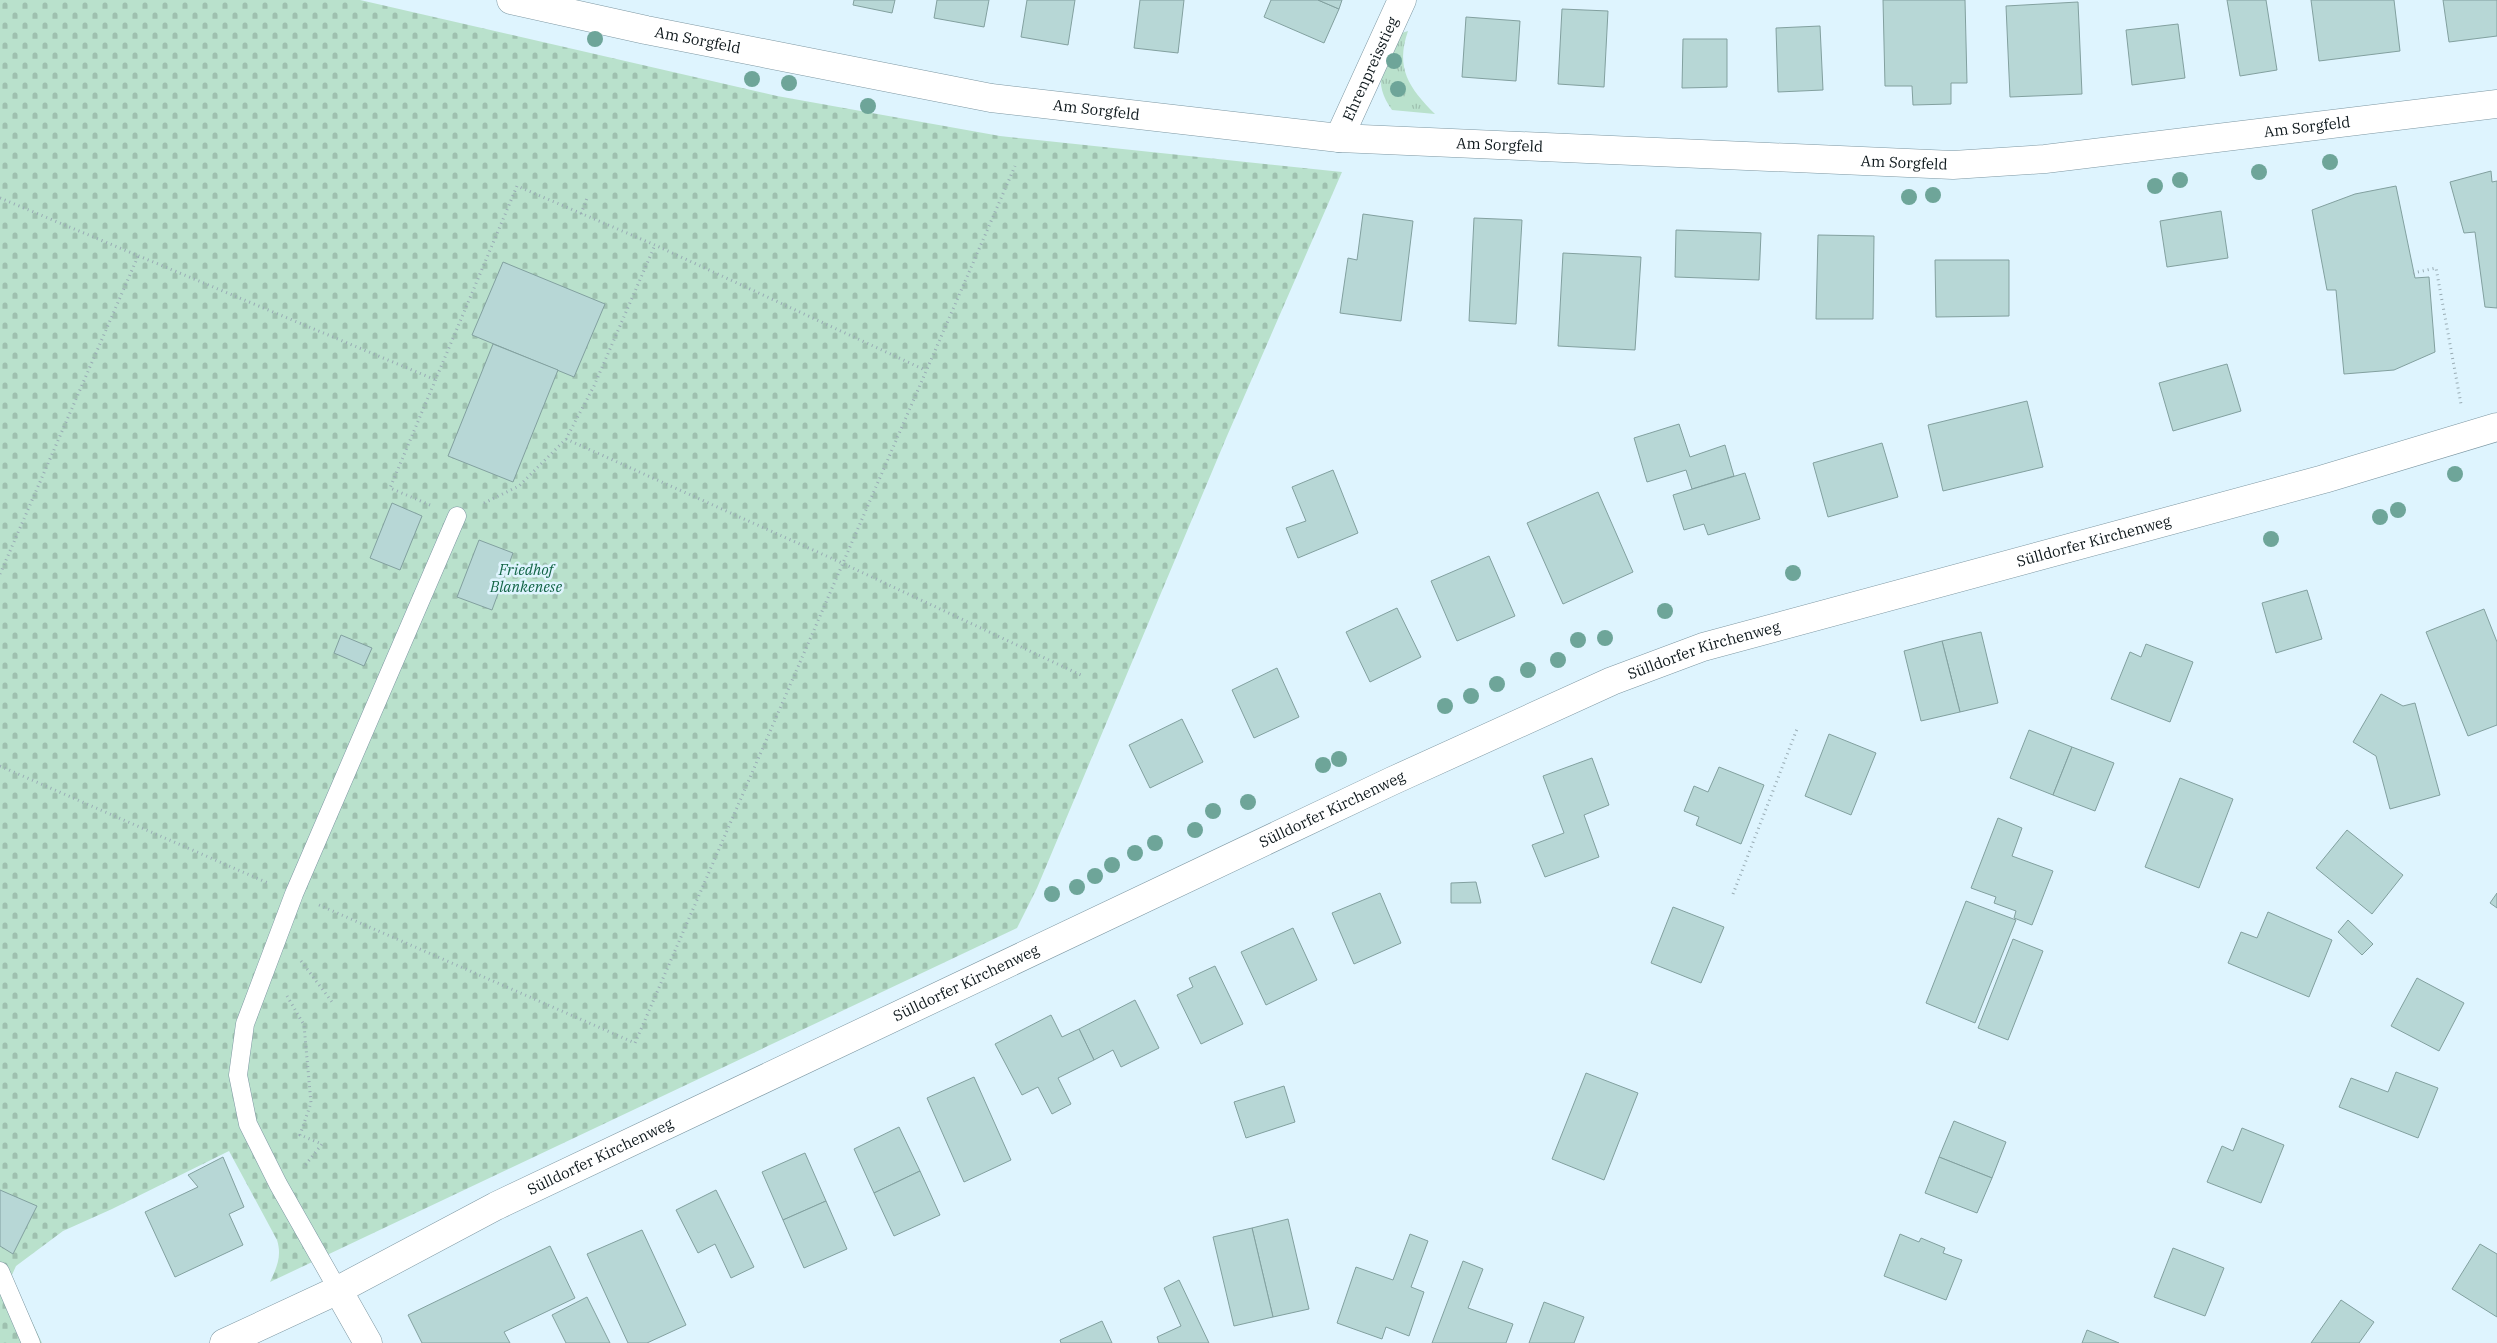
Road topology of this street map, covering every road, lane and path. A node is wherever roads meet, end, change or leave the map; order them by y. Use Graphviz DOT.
graph roads {
  1 [pos="511,0"];
  2 [pos="1402,0"];
  3 [pos="2497,104"];
  4 [pos="1339,138"];
  5 [pos="1015,166"];
  6 [pos="0,198"];
  7 [pos="587,198"];
  8 [pos="581,214"];
  9 [pos="655,245"];
  10 [pos="139,254"];
  11 [pos="2413,273"];
  12 [pos="926,370"];
  13 [pos="436,380"];
  14 [pos="2497,427"];
  15 [pos="2466,436"];
  16 [pos="566,439"];
  17 [pos="457,516"];
  18 [pos="842,562"];
  19 [pos="0,574"];
  20 [pos="1083,676"];
  21 [pos="1797,729"];
  22 [pos="1733,894"];
  23 [pos="274,947"];
  24 [pos="261,980"];
  25 [pos="332,1002"];
  26 [pos="635,1043"];
  27 [pos="278,1184"];
  28 [pos="0,1270"];
  29 [pos="338,1290"];
  30 [pos="31,1343"];
  31 [pos="224,1343"];
  32 [pos="368,1343"];
  1 -- 4 [label="street, Am Sorgfeld"];
  2 -- 4 [label="street, Ehrenpreisstieg"];
  3 -- 4 [label="street, Am Sorgfeld"];
  5 -- 12 [label="path"];
  6 -- 10 [label="path"];
  7 -- 8 [label="path"];
  8 -- 9 [label="path"];
  8 -- 13 [label="path"];
  9 -- 12 [label="path"];
  9 -- 16 [label="path"];
  10 -- 13 [label="path"];
  10 -- 19 [label="path"];
  11 -- 15 [label="path"];
  12 -- 18 [label="path"];
  13 -- 17 [label="path"];
  14 -- 15 [label="street, Sülldorfer Kirchenweg"];
  15 -- 29 [label="street, Sülldorfer Kirchenweg"];
  16 -- 17 [label="path"];
  16 -- 18 [label="path"];
  17 -- 23 [label="lane"];
  18 -- 20 [label="path"];
  18 -- 26 [label="path"];
  21 -- 22 [label="path"];
  23 -- 24 [label="lane"];
  23 -- 25 [label="path"];
  24 -- 27 [label="lane"];
  24 -- 27 [label="path"];
  27 -- 29 [label="lane"];
  28 -- 30 [label="lane"];
  29 -- 31 [label="street, Sülldorfer Kirchenweg"];
  29 -- 32 [label="street"];
}
